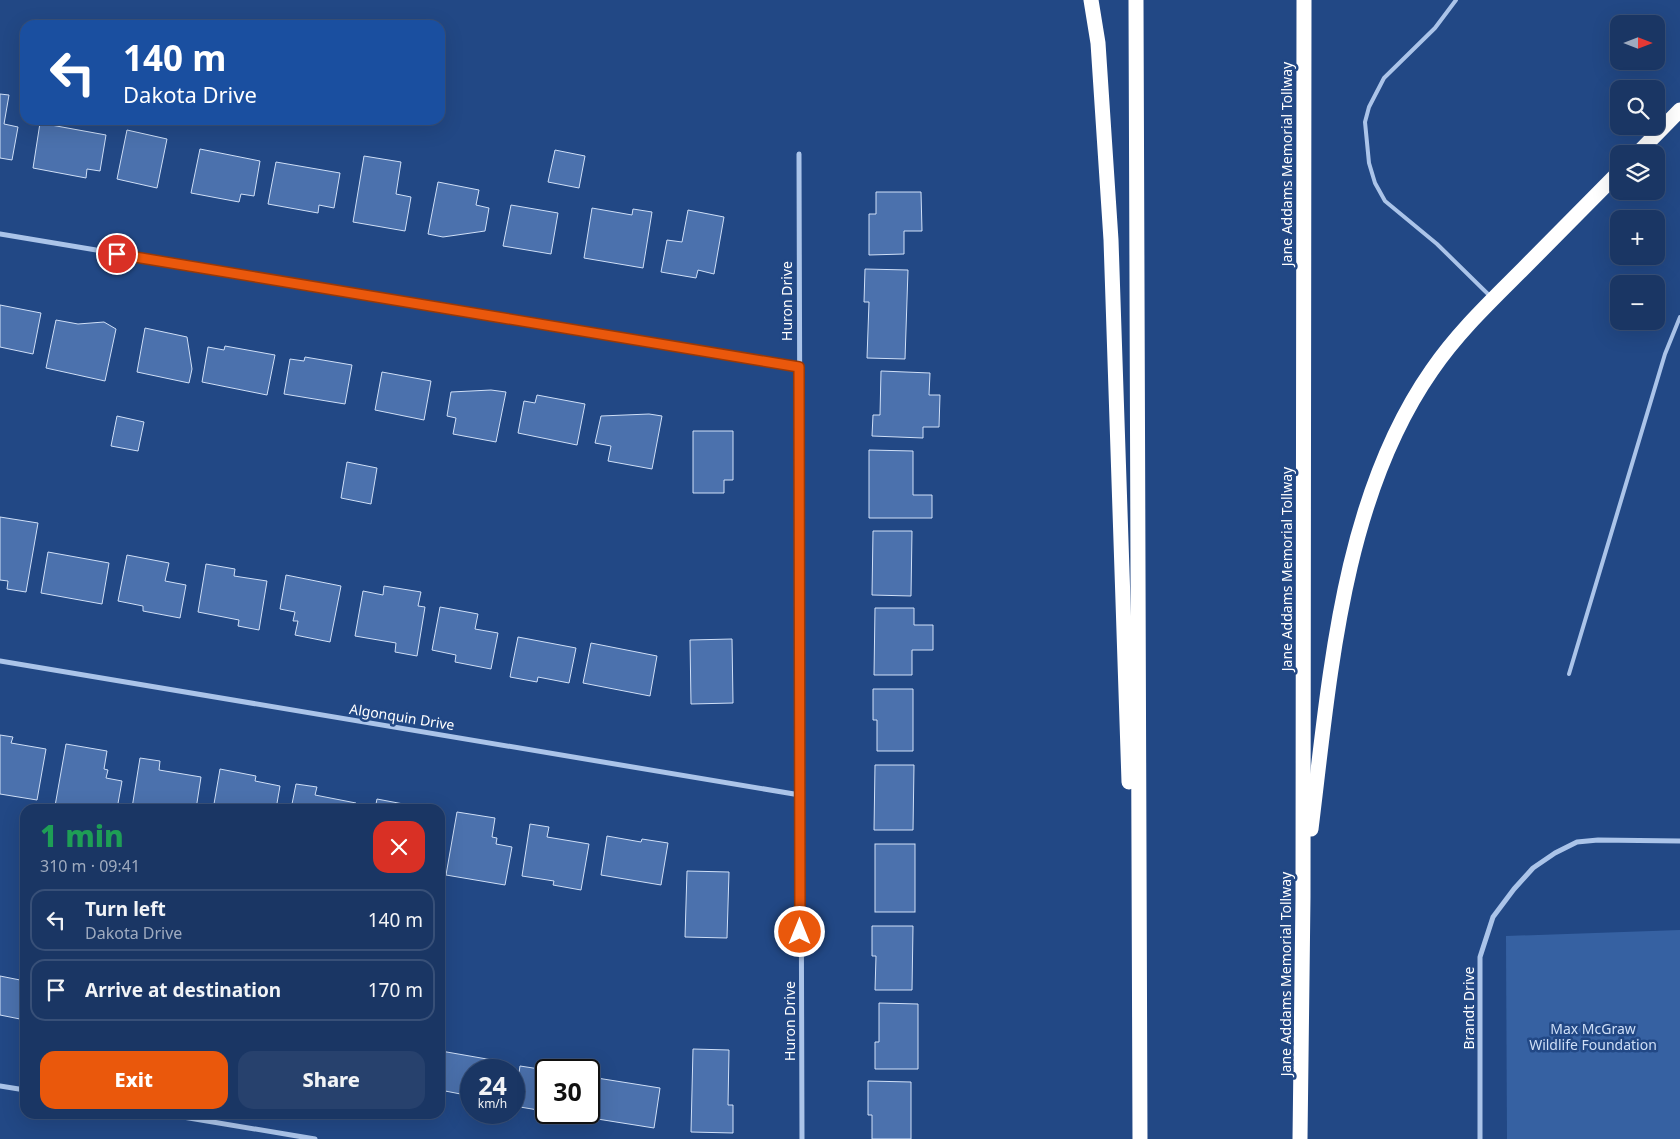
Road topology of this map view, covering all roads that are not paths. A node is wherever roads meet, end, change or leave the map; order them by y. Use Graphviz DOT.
graph roads {
  1 [pos="1091,0"];
  2 [pos="1136,0"];
  3 [pos="1304,0"];
  4 [pos="1456,0"];
  5 [pos="1680,110"];
  6 [pos="1646,145"];
  7 [pos="799,154"];
  8 [pos="1610,181"];
  9 [pos="0,234"];
  10 [pos="1493,299"];
  11 [pos="1680,317"];
  12 [pos="799,367"];
  13 [pos="0,661"];
  14 [pos="1569,674"];
  15 [pos="800,795"];
  16 [pos="1680,841"];
  17 [pos="1303,897"];
  18 [pos="0,1086"];
  19 [pos="20,1089"];
  20 [pos="195,1119"];
  21 [pos="1140,1119"];
  22 [pos="315,1139"];
  23 [pos="802,1139"];
  24 [pos="1140,1139"];
  25 [pos="1300,1139"];
  26 [pos="1480,1139"];
  1 -- 21 [label="highway"];
  2 -- 21 [label="highway"];
  3 -- 17 [label="highway, Jane Addams Memorial Tollway"];
  4 -- 10 [label="lane"];
  5 -- 6 [label="highway"];
  7 -- 12 [label="street, Huron Drive"];
  8 -- 10 [label="highway"];
  9 -- 12 [label="street"];
  10 -- 17 [label="highway"];
  11 -- 14 [label="lane"];
  12 -- 15 [label="street, Huron Drive"];
  13 -- 15 [label="street, Algonquin Drive"];
  15 -- 23 [label="street, Huron Drive"];
  16 -- 26 [label="street, Brandt Drive"];
  17 -- 25 [label="highway, Jane Addams Memorial Tollway"];
  18 -- 19 [label="street"];
  20 -- 22 [label="street"];
  21 -- 24 [label="highway"];
}
